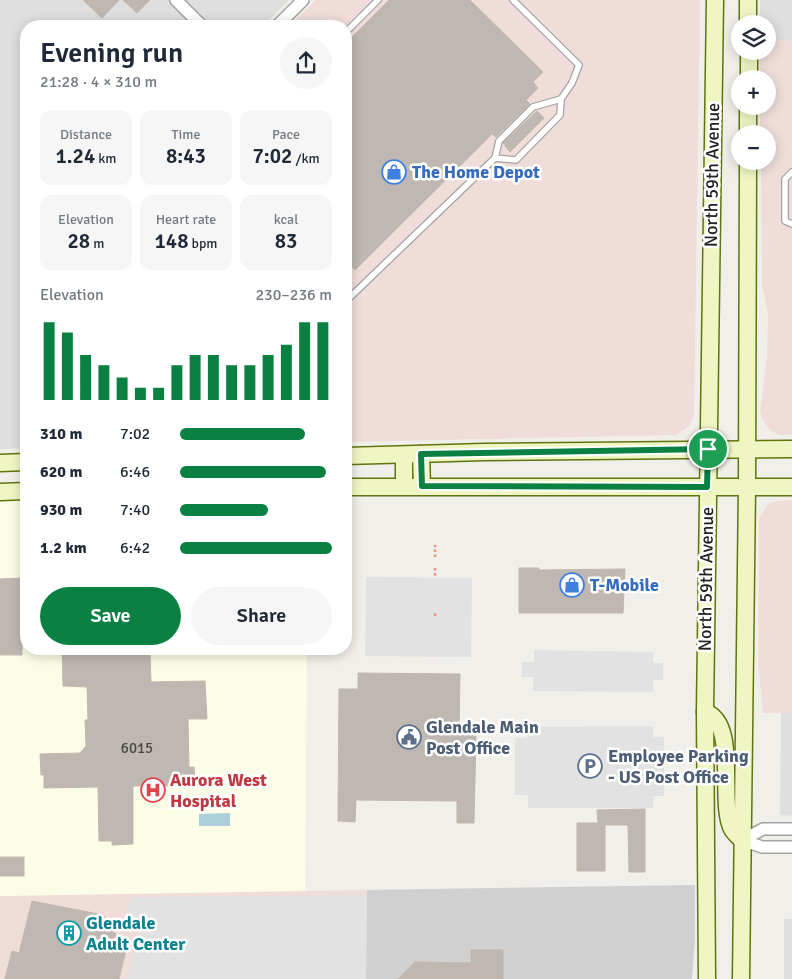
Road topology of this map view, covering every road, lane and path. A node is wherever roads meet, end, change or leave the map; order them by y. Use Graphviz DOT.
graph roads {
  1 [pos="176,0"];
  2 [pos="303,0"];
  3 [pos="378,0"];
  4 [pos="513,0"];
  5 [pos="715,0"];
  6 [pos="748,0"];
  7 [pos="748,15"];
  8 [pos="196,20"];
  9 [pos="282,20"];
  10 [pos="352,26"];
  11 [pos="561,99"];
  12 [pos="495,158"];
  13 [pos="748,170"];
  14 [pos="792,172"];
  15 [pos="792,224"];
  16 [pos="352,295"];
  17 [pos="708,449"];
  18 [pos="747,449"];
  19 [pos="792,449"];
  20 [pos="421,454"];
  21 [pos="404,455"];
  22 [pos="352,456"];
  23 [pos="20,462"];
  24 [pos="0,463"];
  25 [pos="404,486"];
  26 [pos="422,486"];
  27 [pos="352,487"];
  28 [pos="707,487"];
  29 [pos="747,487"];
  30 [pos="792,487"];
  31 [pos="20,491"];
  32 [pos="0,492"];
  33 [pos="435,545"];
  34 [pos="435,557"];
  35 [pos="435,568"];
  36 [pos="435,576"];
  37 [pos="705,712"];
  38 [pos="792,829"];
  39 [pos="742,840"];
  40 [pos="792,847"];
  41 [pos="707,979"];
  42 [pos="740,979"];
  1 -- 8 [label="street"];
  2 -- 9 [label="street"];
  3 -- 10 [label="lane"];
  4 -- 11 [label="lane"];
  5 -- 17 [label="main road, North 59th Avenue"];
  6 -- 7 [label="main road"];
  11 -- 12 [label="lane"];
  11 -- 12 [label="lane"];
  12 -- 16 [label="lane"];
  13 -- 18 [label="main road, North 59th Avenue"];
  14 -- 15 [label="lane"];
  17 -- 18 [label="main road"];
  17 -- 20 [label="main road"];
  17 -- 28 [label="main road, North 59th Avenue"];
  18 -- 19 [label="main road"];
  18 -- 29 [label="main road, North 59th Avenue"];
  20 -- 21 [label="main road"];
  20 -- 26 [label="main road"];
  21 -- 22 [label="main road"];
  21 -- 25 [label="main road"];
  23 -- 24 [label="main road"];
  25 -- 26 [label="main road"];
  25 -- 27 [label="main road"];
  26 -- 28 [label="main road"];
  28 -- 29 [label="main road"];
  28 -- 37 [label="main road, North 59th Avenue"];
  29 -- 30 [label="main road"];
  29 -- 39 [label="main road, North 59th Avenue"];
  31 -- 32 [label="main road"];
  33 -- 34 [label="path"];
  35 -- 36 [label="path"];
  37 -- 39 [label="main road"];
  37 -- 41 [label="main road, North 59th Avenue"];
  38 -- 39 [label="street"];
  39 -- 40 [label="street"];
  39 -- 42 [label="main road, North 59th Avenue"];
}
